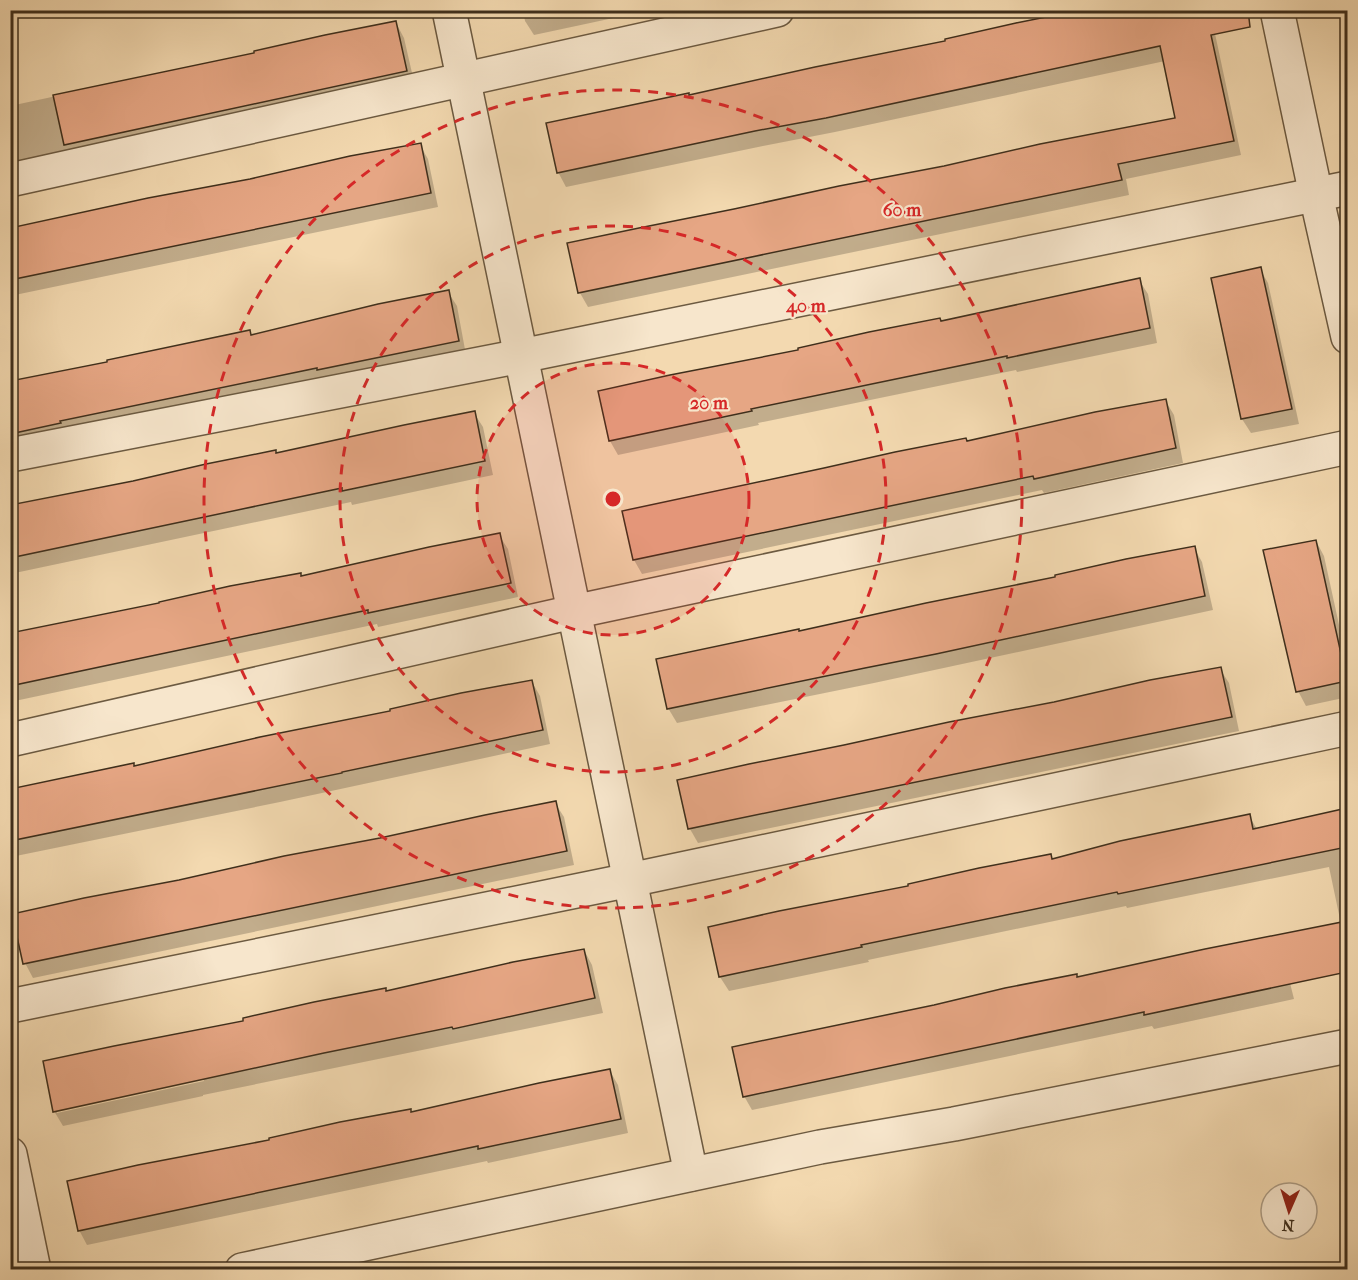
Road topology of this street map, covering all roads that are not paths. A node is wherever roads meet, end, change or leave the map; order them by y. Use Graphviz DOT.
graph roads {
  1 [pos="448,10"];
  2 [pos="777,10"];
  3 [pos="1277,10"];
  4 [pos="463,80"];
  5 [pos="10,180"];
  6 [pos="1347,188"];
  7 [pos="1316,195"];
  8 [pos="1347,337"];
  9 [pos="521,356"];
  10 [pos="1347,447"];
  11 [pos="10,455"];
  12 [pos="573,612"];
  13 [pos="1347,728"];
  14 [pos="10,740"];
  15 [pos="630,880"];
  16 [pos="10,1006"];
  17 [pos="1347,1046"];
  18 [pos="10,1154"];
  19 [pos="691,1174"];
  20 [pos="34,1269"];
  21 [pos="243,1269"];
  1 -- 4 [label="street"];
  2 -- 4 [label="street"];
  3 -- 7 [label="street"];
  4 -- 5 [label="street"];
  4 -- 9 [label="street"];
  6 -- 7 [label="street"];
  7 -- 8 [label="street"];
  7 -- 9 [label="street"];
  9 -- 11 [label="street"];
  9 -- 12 [label="street"];
  10 -- 12 [label="street"];
  12 -- 14 [label="street"];
  12 -- 15 [label="street"];
  13 -- 15 [label="street"];
  15 -- 16 [label="street"];
  15 -- 19 [label="street"];
  17 -- 19 [label="street"];
  18 -- 20 [label="street"];
  19 -- 21 [label="street"];
}
